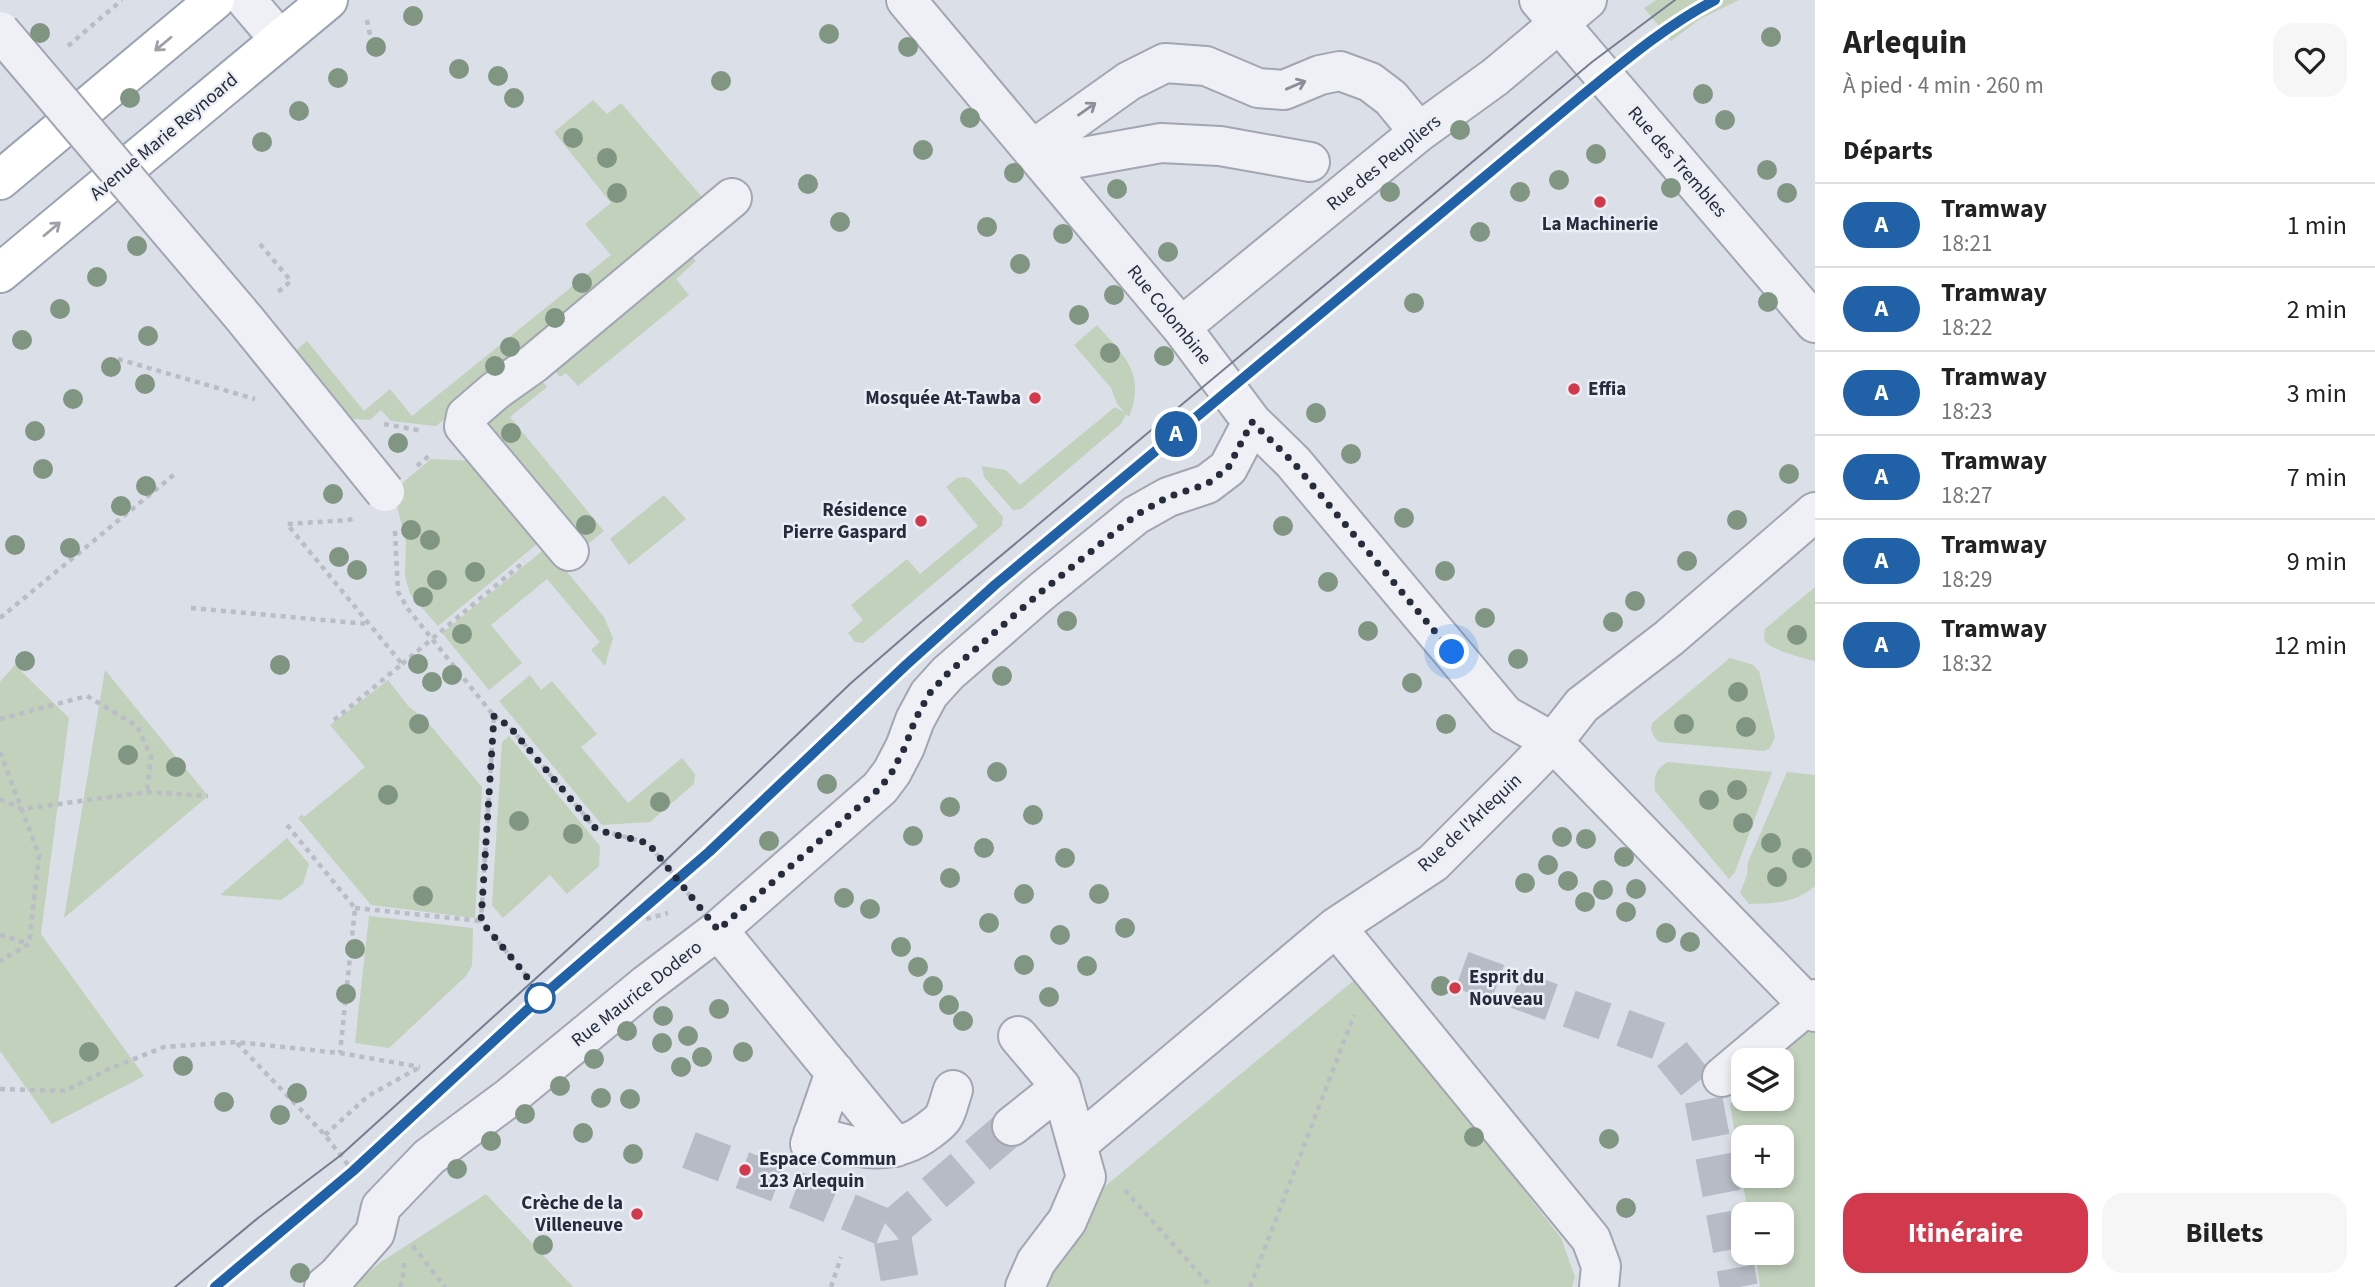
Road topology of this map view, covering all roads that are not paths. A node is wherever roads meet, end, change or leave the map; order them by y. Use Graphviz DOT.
graph roads {
  1 [pos="215,0"];
  2 [pos="246,0"];
  3 [pos="328,0"];
  4 [pos="906,0"];
  5 [pos="1587,0"];
  6 [pos="1549,12"];
  7 [pos="0,31"];
  8 [pos="280,40"];
  9 [pos="1419,132"];
  10 [pos="1038,157"];
  11 [pos="1310,162"];
  12 [pos="0,180"];
  13 [pos="732,198"];
  14 [pos="0,273"];
  15 [pos="1815,323"];
  16 [pos="1181,327"];
  17 [pos="1252,422"];
  18 [pos="385,492"];
  19 [pos="1815,512"];
  20 [pos="562,543"];
  21 [pos="1553,742"];
  22 [pos="1336,927"];
  23 [pos="718,930"];
  24 [pos="1812,1005"];
  25 [pos="1018,1035"];
  26 [pos="835,1072"];
  27 [pos="1722,1077"];
  28 [pos="1061,1087"];
  29 [pos="953,1090"];
  30 [pos="1012,1126"];
  31 [pos="1078,1144"];
  32 [pos="896,1147"];
  33 [pos="324,1287"];
  34 [pos="1025,1287"];
  35 [pos="1599,1287"];
  1 -- 12 [label="main road, one-way"];
  2 -- 8 [label="street"];
  3 -- 8 [label="main road, Avenue Marie Reynoard"];
  4 -- 10 [label="street, Rue Colombine"];
  5 -- 6 [label="street, Rue des Peupliers"];
  6 -- 9 [label="street, Rue des Peupliers"];
  6 -- 15 [label="street, Rue des Trembles"];
  7 -- 18 [label="street, bridge"];
  14 -- 8 [label="main road, Avenue Marie Reynoard, one-way"];
  10 -- 9 [label="street, one-way"];
  9 -- 16 [label="street, Rue des Peupliers"];
  10 -- 11 [label="street"];
  10 -- 16 [label="street, Rue Colombine"];
  13 -- 20 [label="street"];
  16 -- 17 [label="street, Rue Colombine"];
  17 -- 21 [label="street, Rue Colombine"];
  17 -- 23 [label="street, Rue Maurice Dodero"];
  19 -- 21 [label="street, Rue de l'Arlequin"];
  21 -- 22 [label="street, Rue de l'Arlequin"];
  21 -- 24 [label="street, Rue Colombine"];
  22 -- 31 [label="street, Rue de l'Arlequin"];
  22 -- 35 [label="street"];
  23 -- 26 [label="street"];
  23 -- 33 [label="street, Rue Maurice Dodero"];
  24 -- 27 [label="street"];
  25 -- 28 [label="street"];
  26 -- 32 [label="street"];
  26 -- 32 [label="street"];
  28 -- 30 [label="street"];
  28 -- 31 [label="street"];
  29 -- 32 [label="street"];
  31 -- 34 [label="street"];
}
